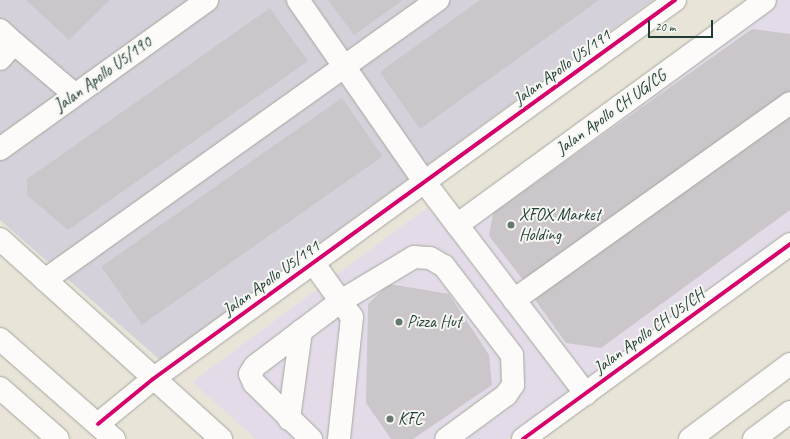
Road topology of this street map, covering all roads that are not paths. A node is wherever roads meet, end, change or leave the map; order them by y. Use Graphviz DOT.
graph roads {
  1 [pos="207,0"];
  2 [pos="298,0"];
  3 [pos="438,0"];
  4 [pos="675,0"];
  5 [pos="766,0"];
  6 [pos="7,36"];
  7 [pos="0,59"];
  8 [pos="345,67"];
  9 [pos="74,94"];
  10 [pos="790,103"];
  11 [pos="0,149"];
  12 [pos="426,184"];
  13 [pos="457,225"];
  14 [pos="0,240"];
  15 [pos="790,244"];
  16 [pos="314,264"];
  17 [pos="45,280"];
  18 [pos="514,300"];
  19 [pos="341,301"];
  20 [pos="301,330"];
  21 [pos="0,339"];
  22 [pos="790,364"];
  23 [pos="153,379"];
  24 [pos="0,388"];
  25 [pos="586,394"];
  26 [pos="790,412"];
  27 [pos="288,419"];
  28 [pos="98,424"];
  29 [pos="790,431"];
  30 [pos="58,439"];
  31 [pos="114,439"];
  32 [pos="220,439"];
  33 [pos="311,439"];
  34 [pos="340,439"];
  35 [pos="446,439"];
  36 [pos="523,439"];
  37 [pos="690,439"];
  38 [pos="754,439"];
  39 [pos="779,439"];
  1 -- 9 [label="main road, Jalan Apollo U5/190"];
  2 -- 8 [label="main road"];
  3 -- 8 [label="main road"];
  4 -- 12 [label="main road, Jalan Apollo U5/191"];
  5 -- 13 [label="main road, Jalan Apollo CH UG/CG"];
  6 -- 7 [label="main road"];
  6 -- 9 [label="main road"];
  8 -- 12 [label="main road"];
  8 -- 17 [label="main road"];
  9 -- 11 [label="main road, Jalan Apollo U5/190"];
  10 -- 18 [label="main road"];
  12 -- 13 [label="main road"];
  12 -- 16 [label="main road, Jalan Apollo U5/191"];
  13 -- 18 [label="main road"];
  14 -- 17 [label="main road"];
  15 -- 25 [label="main road, Jalan Apollo CH U5/CH"];
  16 -- 19 [label="main road"];
  16 -- 23 [label="main road, Jalan Apollo U5/191"];
  17 -- 23 [label="main road"];
  18 -- 25 [label="main road"];
  19 -- 20 [label="main road"];
  19 -- 34 [label="main road"];
  19 -- 35 [label="main road"];
  20 -- 27 [label="main road"];
  20 -- 27 [label="main road"];
  21 -- 28 [label="main road"];
  22 -- 37 [label="main road"];
  23 -- 28 [label="main road, Jalan Apollo U5/191"];
  23 -- 32 [label="main road"];
  24 -- 30 [label="main road"];
  25 -- 36 [label="main road, Jalan Apollo CH U5/CH"];
  26 -- 38 [label="main road"];
  27 -- 33 [label="main road"];
  28 -- 31 [label="main road"];
  29 -- 39 [label="main road"];
}
